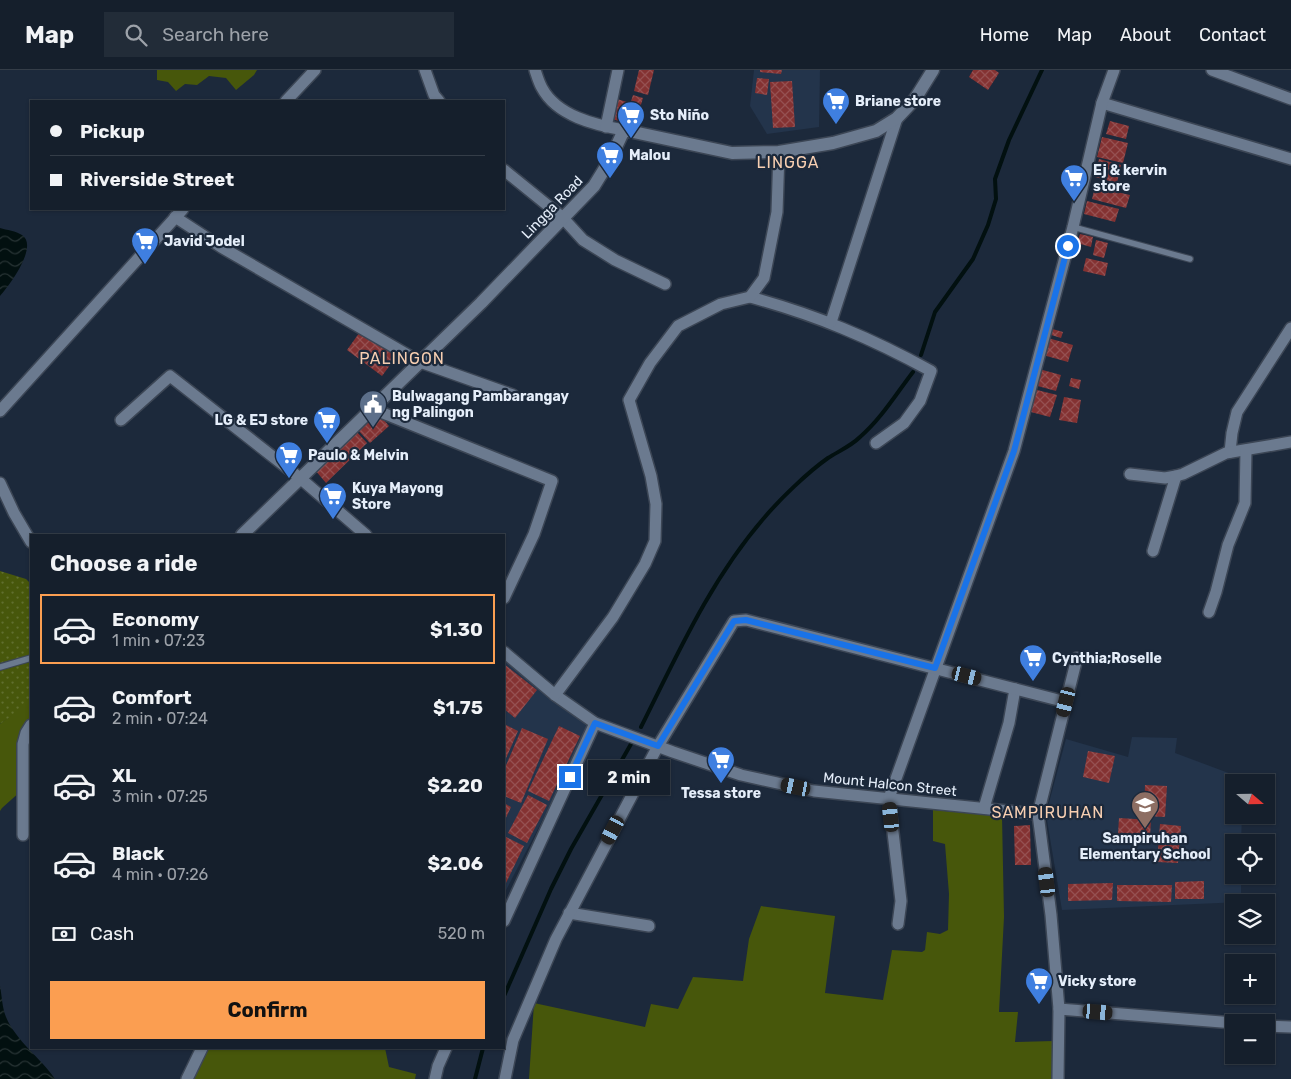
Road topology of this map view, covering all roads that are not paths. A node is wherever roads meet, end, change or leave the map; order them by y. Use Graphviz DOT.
graph roads {
  1 [pos="315,70"];
  2 [pos="424,70"];
  3 [pos="535,70"];
  4 [pos="618,70"];
  5 [pos="933,70"];
  6 [pos="1114,70"];
  7 [pos="1212,70"];
  8 [pos="287,100"];
  9 [pos="438,100"];
  10 [pos="1291,100"];
  11 [pos="1102,103"];
  12 [pos="897,118"];
  13 [pos="606,127"];
  14 [pos="624,130"];
  15 [pos="779,152"];
  16 [pos="1291,159"];
  17 [pos="505,171"];
  18 [pos="179,213"];
  19 [pos="562,217"];
  20 [pos="1073,227"];
  21 [pos="1190,259"];
  22 [pos="665,284"];
  23 [pos="750,297"];
  24 [pos="831,322"];
  25 [pos="1291,328"];
  26 [pos="420,362"];
  27 [pos="513,395"];
  28 [pos="373,409"];
  29 [pos="0,411"];
  30 [pos="121,420"];
  31 [pos="1291,442"];
  32 [pos="876,443"];
  33 [pos="1246,450"];
  34 [pos="1230,452"];
  35 [pos="1130,474"];
  36 [pos="1176,476"];
  37 [pos="300,478"];
  38 [pos="0,483"];
  39 [pos="243,534"];
  40 [pos="365,534"];
  41 [pos="30,540"];
  42 [pos="1153,551"];
  43 [pos="505,596"];
  44 [pos="1209,612"];
  45 [pos="505,653"];
  46 [pos="30,658"];
  47 [pos="1076,658"];
  48 [pos="0,667"];
  49 [pos="935,668"];
  50 [pos="1015,689"];
  51 [pos="555,695"];
  52 [pos="1066,702"];
  53 [pos="595,723"];
  54 [pos="30,727"];
  55 [pos="658,746"];
  56 [pos="889,798"];
  57 [pos="984,808"];
  58 [pos="1038,814"];
  59 [pos="23,835"];
  60 [pos="569,913"];
  61 [pos="505,919"];
  62 [pos="898,924"];
  63 [pos="649,926"];
  64 [pos="1058,1009"];
  65 [pos="1225,1022"];
  66 [pos="1275,1026"];
  67 [pos="1291,1027"];
  68 [pos="202,1049"];
  69 [pos="446,1049"];
  70 [pos="187,1079"];
  71 [pos="435,1079"];
  72 [pos="505,1079"];
  73 [pos="1058,1079"];
  1 -- 8 [label="street"];
  2 -- 9 [label="street"];
  3 -- 13 [label="street"];
  4 -- 13 [label="street"];
  5 -- 12 [label="street"];
  6 -- 11 [label="street"];
  7 -- 10 [label="street"];
  11 -- 16 [label="street"];
  11 -- 20 [label="street"];
  12 -- 15 [label="street"];
  12 -- 24 [label="street"];
  13 -- 14 [label="street"];
  14 -- 15 [label="street"];
  14 -- 19 [label="street, Lingga Road"];
  15 -- 23 [label="street"];
  17 -- 19 [label="street"];
  18 -- 26 [label="street"];
  18 -- 29 [label="street"];
  19 -- 22 [label="street"];
  19 -- 26 [label="street, Lingga Road"];
  20 -- 21 [label="lane"];
  20 -- 49 [label="street"];
  23 -- 24 [label="street"];
  23 -- 51 [label="street"];
  24 -- 32 [label="street"];
  25 -- 34 [label="street"];
  26 -- 27 [label="street"];
  26 -- 28 [label="street, Lingga Road"];
  28 -- 37 [label="street, Lingga Road"];
  28 -- 43 [label="street"];
  30 -- 37 [label="street"];
  31 -- 33 [label="street"];
  33 -- 34 [label="street"];
  33 -- 44 [label="street"];
  34 -- 36 [label="street"];
  35 -- 36 [label="street"];
  36 -- 42 [label="street"];
  37 -- 39 [label="street, Lingga Road"];
  37 -- 40 [label="street"];
  38 -- 41 [label="street"];
  45 -- 51 [label="street, Mount Halcon Street"];
  46 -- 48 [label="lane"];
  47 -- 52 [label="street"];
  49 -- 50 [label="street"];
  49 -- 55 [label="street"];
  49 -- 56 [label="street"];
  50 -- 52 [label="street"];
  50 -- 57 [label="street"];
  51 -- 53 [label="street, Mount Halcon Street"];
  52 -- 58 [label="street"];
  53 -- 55 [label="street, Mount Halcon Street"];
  53 -- 61 [label="street"];
  54 -- 59 [label="street"];
  55 -- 56 [label="street, Mount Halcon Street"];
  55 -- 60 [label="street"];
  56 -- 57 [label="street, Mount Halcon Street"];
  56 -- 62 [label="street"];
  57 -- 58 [label="street, Mount Halcon Street"];
  58 -- 64 [label="street"];
  60 -- 63 [label="street"];
  60 -- 72 [label="street"];
  64 -- 65 [label="street"];
  64 -- 73 [label="street"];
  66 -- 67 [label="street"];
  68 -- 70 [label="street"];
  69 -- 71 [label="street"];
}
